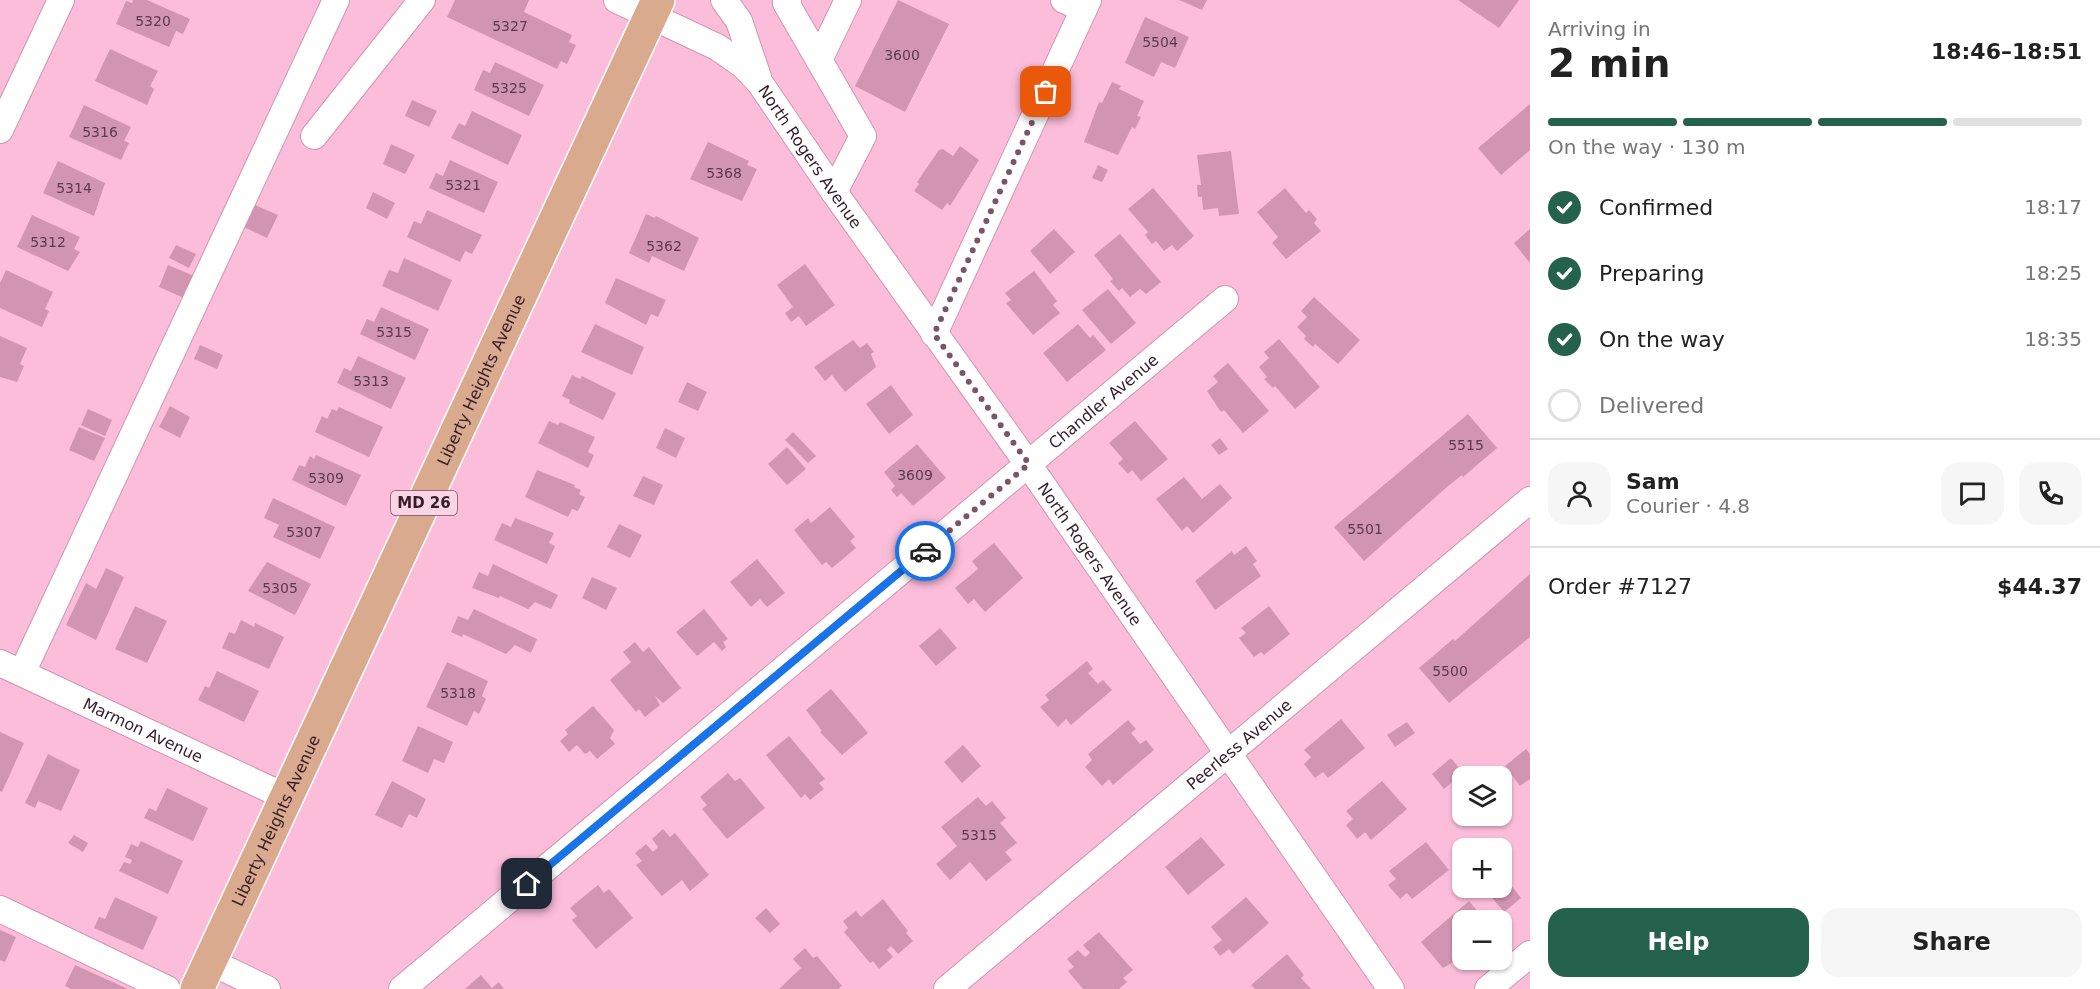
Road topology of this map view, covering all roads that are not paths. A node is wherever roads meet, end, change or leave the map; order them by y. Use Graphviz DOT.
graph roads {
  1 [pos="61,0"];
  2 [pos="336,0"];
  3 [pos="423,0"];
  4 [pos="616,0"];
  5 [pos="724,0"];
  6 [pos="788,0"];
  7 [pos="848,0"];
  8 [pos="1079,3"];
  9 [pos="654,8"];
  10 [pos="819,60"];
  11 [pos="760,83"];
  12 [pos="0,129"];
  13 [pos="314,136"];
  14 [pos="834,192"];
  15 [pos="1225,299"];
  16 [pos="934,334"];
  17 [pos="1029,464"];
  18 [pos="1530,500"];
  19 [pos="6,668"];
  20 [pos="1226,754"];
  21 [pos="286,797"];
  22 [pos="0,909"];
  23 [pos="1530,954"];
  24 [pos="203,975"];
  25 [pos="167,989"];
  26 [pos="267,989"];
  27 [pos="402,989"];
  28 [pos="947,989"];
  29 [pos="1391,989"];
  30 [pos="1488,989"];
  1 -- 12 [label="street"];
  2 -- 19 [label="street"];
  3 -- 13 [label="street"];
  4 -- 9 [label="street, North Rogers Avenue"];
  5 -- 11 [label="street"];
  6 -- 10 [label="street"];
  7 -- 10 [label="street"];
  8 -- 16 [label="street"];
  9 -- 11 [label="street, North Rogers Avenue"];
  9 -- 21 [label="main road, Liberty Heights Avenue / MD 26"];
  10 -- 14 [label="street"];
  11 -- 14 [label="street, North Rogers Avenue"];
  14 -- 16 [label="street, North Rogers Avenue"];
  15 -- 17 [label="street, Chandler Avenue"];
  16 -- 17 [label="street, North Rogers Avenue"];
  17 -- 20 [label="street, North Rogers Avenue"];
  17 -- 27 [label="street, Chandler Avenue"];
  18 -- 20 [label="street, Peerless Avenue"];
  19 -- 21 [label="street, Marmon Avenue"];
  20 -- 28 [label="street, Peerless Avenue"];
  20 -- 29 [label="street, North Rogers Avenue"];
  21 -- 24 [label="main road, Liberty Heights Avenue / MD 26"];
  22 -- 25 [label="street"];
  23 -- 30 [label="street"];
  24 -- 26 [label="street"];
}
